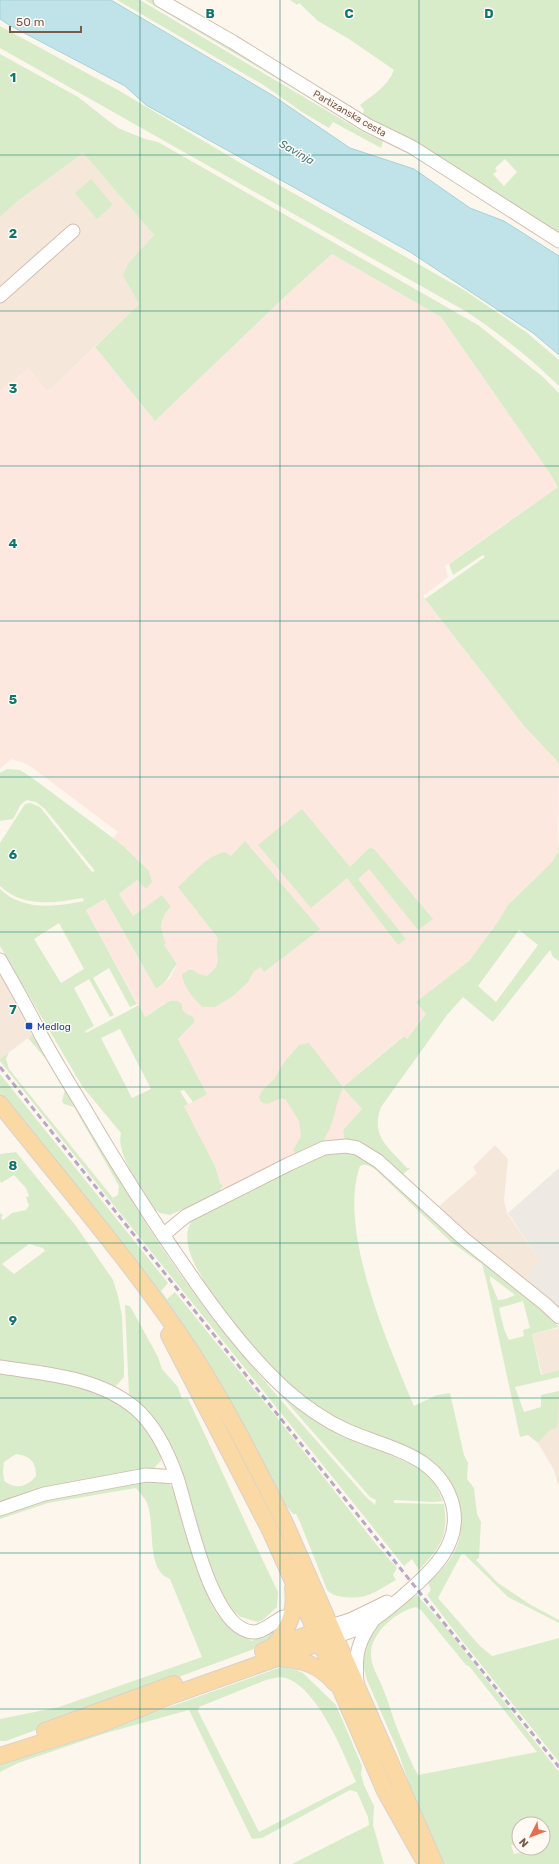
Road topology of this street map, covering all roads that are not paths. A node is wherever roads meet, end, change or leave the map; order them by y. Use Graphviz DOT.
graph roads {
  1 [pos="160,0"];
  2 [pos="73,232"];
  3 [pos="559,240"];
  4 [pos="0,296"];
  5 [pos="0,960"];
  6 [pos="0,1104"];
  7 [pos="162,1235"];
  8 [pos="150,1295"];
  9 [pos="559,1317"];
  10 [pos="0,1367"];
  11 [pos="176,1477"];
  12 [pos="0,1509"];
  13 [pos="292,1580"];
  14 [pos="411,1589"];
  15 [pos="283,1617"];
  16 [pos="375,1618"];
  17 [pos="326,1634"];
  18 [pos="274,1653"];
  19 [pos="357,1686"];
  20 [pos="342,1692"];
  21 [pos="0,1748"];
  22 [pos="0,1756"];
  23 [pos="426,1864"];
  24 [pos="435,1864"];
  1 -- 3 [label="street, Partizanska cesta"];
  2 -- 4 [label="street"];
  5 -- 7 [label="street"];
  6 -- 8 [label="main road"];
  7 -- 9 [label="street"];
  7 -- 14 [label="street"];
  8 -- 13 [label="main road"];
  8 -- 17 [label="main road"];
  10 -- 11 [label="street"];
  11 -- 12 [label="street"];
  11 -- 15 [label="street"];
  13 -- 17 [label="main road"];
  13 -- 18 [label="main road"];
  14 -- 16 [label="street"];
  14 -- 17 [label="street"];
  16 -- 17 [label="street"];
  16 -- 19 [label="street"];
  17 -- 18 [label="main road"];
  17 -- 19 [label="main road"];
  17 -- 20 [label="main road"];
  18 -- 20 [label="main road"];
  18 -- 21 [label="main road"];
  18 -- 22 [label="main road"];
  19 -- 24 [label="main road"];
  20 -- 23 [label="main road"];
}
